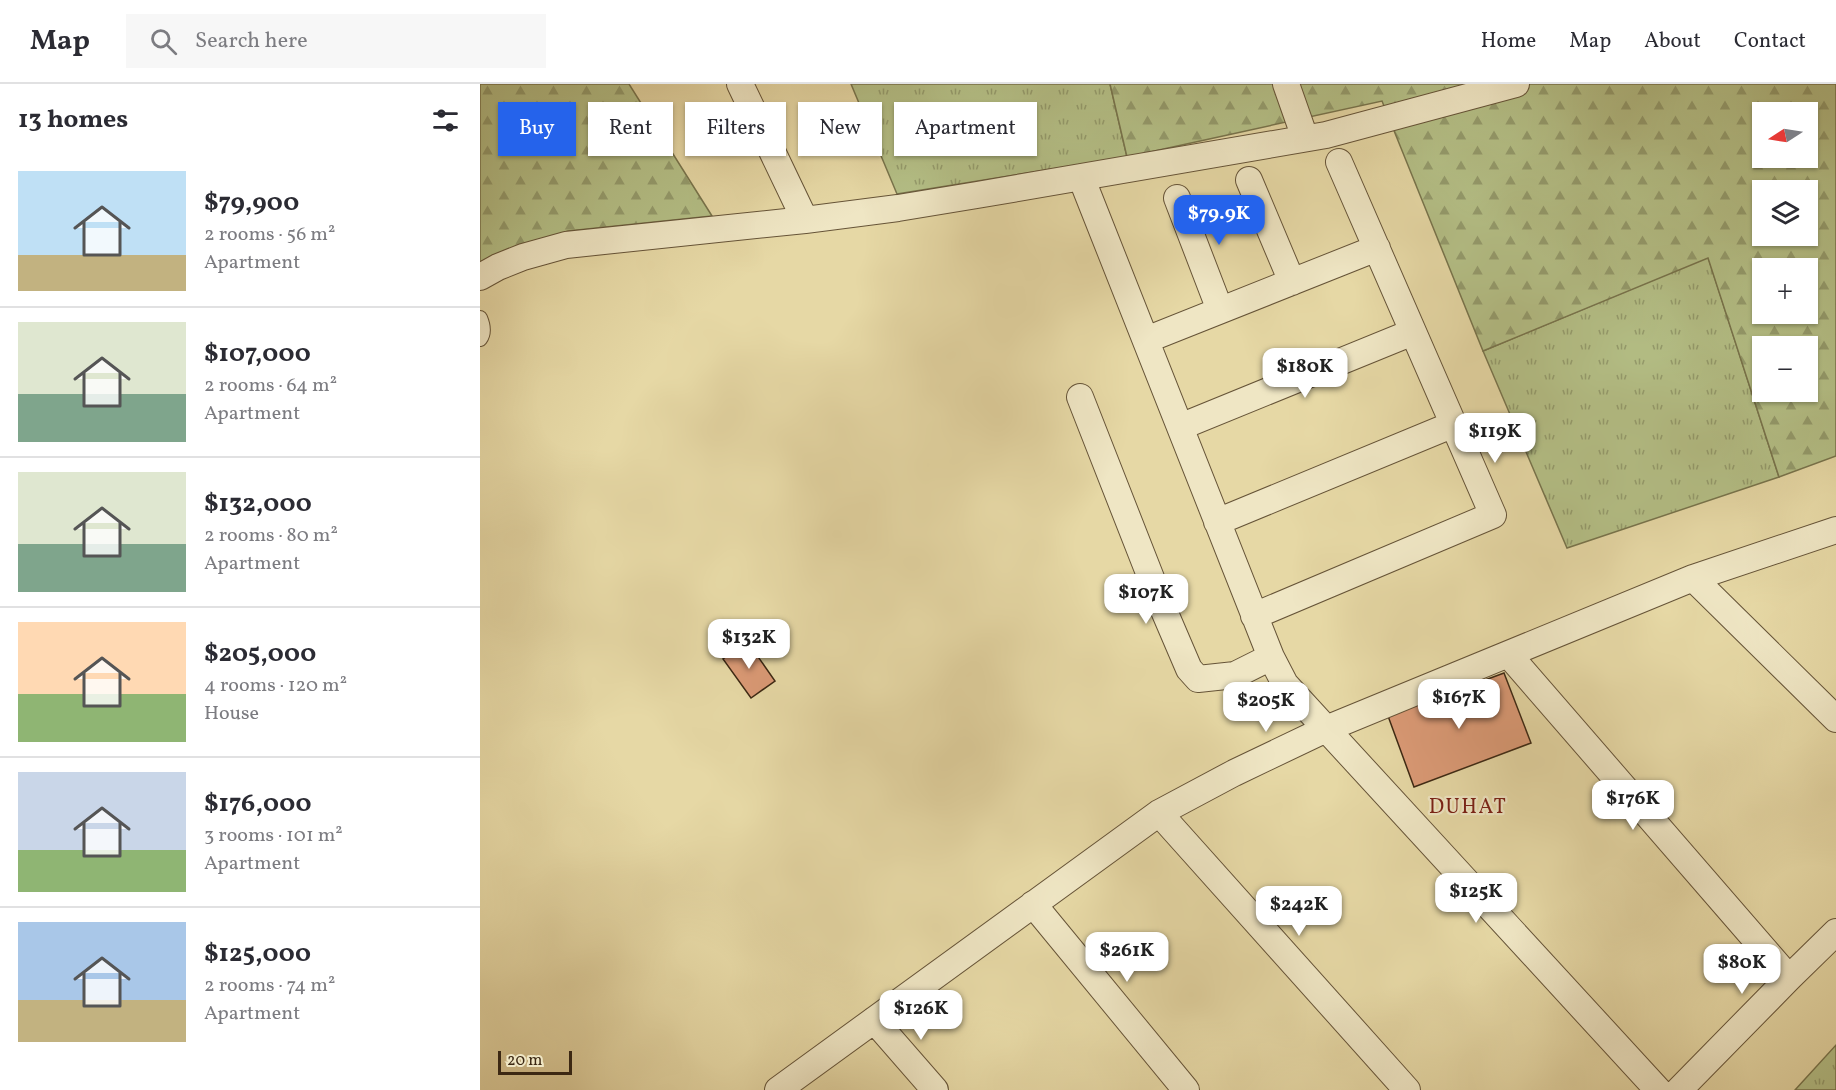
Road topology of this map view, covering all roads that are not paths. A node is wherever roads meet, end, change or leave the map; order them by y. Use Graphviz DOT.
graph roads {
  1 [pos="740,84"];
  2 [pos="1286,84"];
  3 [pos="1516,84"];
  4 [pos="1305,138"];
  5 [pos="1339,162"];
  6 [pos="1081,177"];
  7 [pos="1249,180"];
  8 [pos="1177,198"];
  9 [pos="805,220"];
  10 [pos="1377,248"];
  11 [pos="480,277"];
  12 [pos="1292,282"];
  13 [pos="1220,310"];
  14 [pos="480,318"];
  15 [pos="1413,332"];
  16 [pos="480,339"];
  17 [pos="1146,340"];
  18 [pos="1080,397"];
  19 [pos="1454,424"];
  20 [pos="1180,427"];
  21 [pos="1218,522"];
  22 [pos="1836,531"];
  23 [pos="1693,579"];
  24 [pos="1254,616"];
  25 [pos="1509,655"];
  26 [pos="1271,657"];
  27 [pos="1836,719"];
  28 [pos="1326,729"];
  29 [pos="1159,813"];
  30 [pos="1033,904"];
  31 [pos="1836,932"];
  32 [pos="1789,978"];
  33 [pos="874,1020"];
  34 [pos="778,1090"];
  35 [pos="935,1090"];
  36 [pos="1186,1090"];
  37 [pos="1407,1090"];
  38 [pos="1658,1090"];
  39 [pos="1680,1090"];
  1 -- 9 [label="street"];
  2 -- 4 [label="street"];
  3 -- 4 [label="street"];
  4 -- 6 [label="street"];
  5 -- 10 [label="street"];
  6 -- 9 [label="street"];
  6 -- 17 [label="street"];
  7 -- 12 [label="street"];
  8 -- 13 [label="street"];
  9 -- 11 [label="street"];
  10 -- 12 [label="street"];
  10 -- 15 [label="street"];
  12 -- 13 [label="street"];
  13 -- 17 [label="street"];
  14 -- 16 [label="lane"];
  15 -- 19 [label="street"];
  15 -- 20 [label="street"];
  17 -- 20 [label="street"];
  18 -- 26 [label="street"];
  19 -- 21 [label="street"];
  19 -- 24 [label="street"];
  20 -- 21 [label="street"];
  21 -- 24 [label="street"];
  22 -- 23 [label="street"];
  23 -- 25 [label="street"];
  23 -- 27 [label="street"];
  24 -- 26 [label="street"];
  25 -- 28 [label="street"];
  25 -- 32 [label="street"];
  26 -- 28 [label="street"];
  28 -- 29 [label="street"];
  28 -- 38 [label="street"];
  29 -- 30 [label="street"];
  29 -- 37 [label="street"];
  30 -- 33 [label="street"];
  30 -- 36 [label="street"];
  31 -- 32 [label="street"];
  32 -- 39 [label="street"];
  33 -- 34 [label="street"];
  33 -- 35 [label="street"];
}
